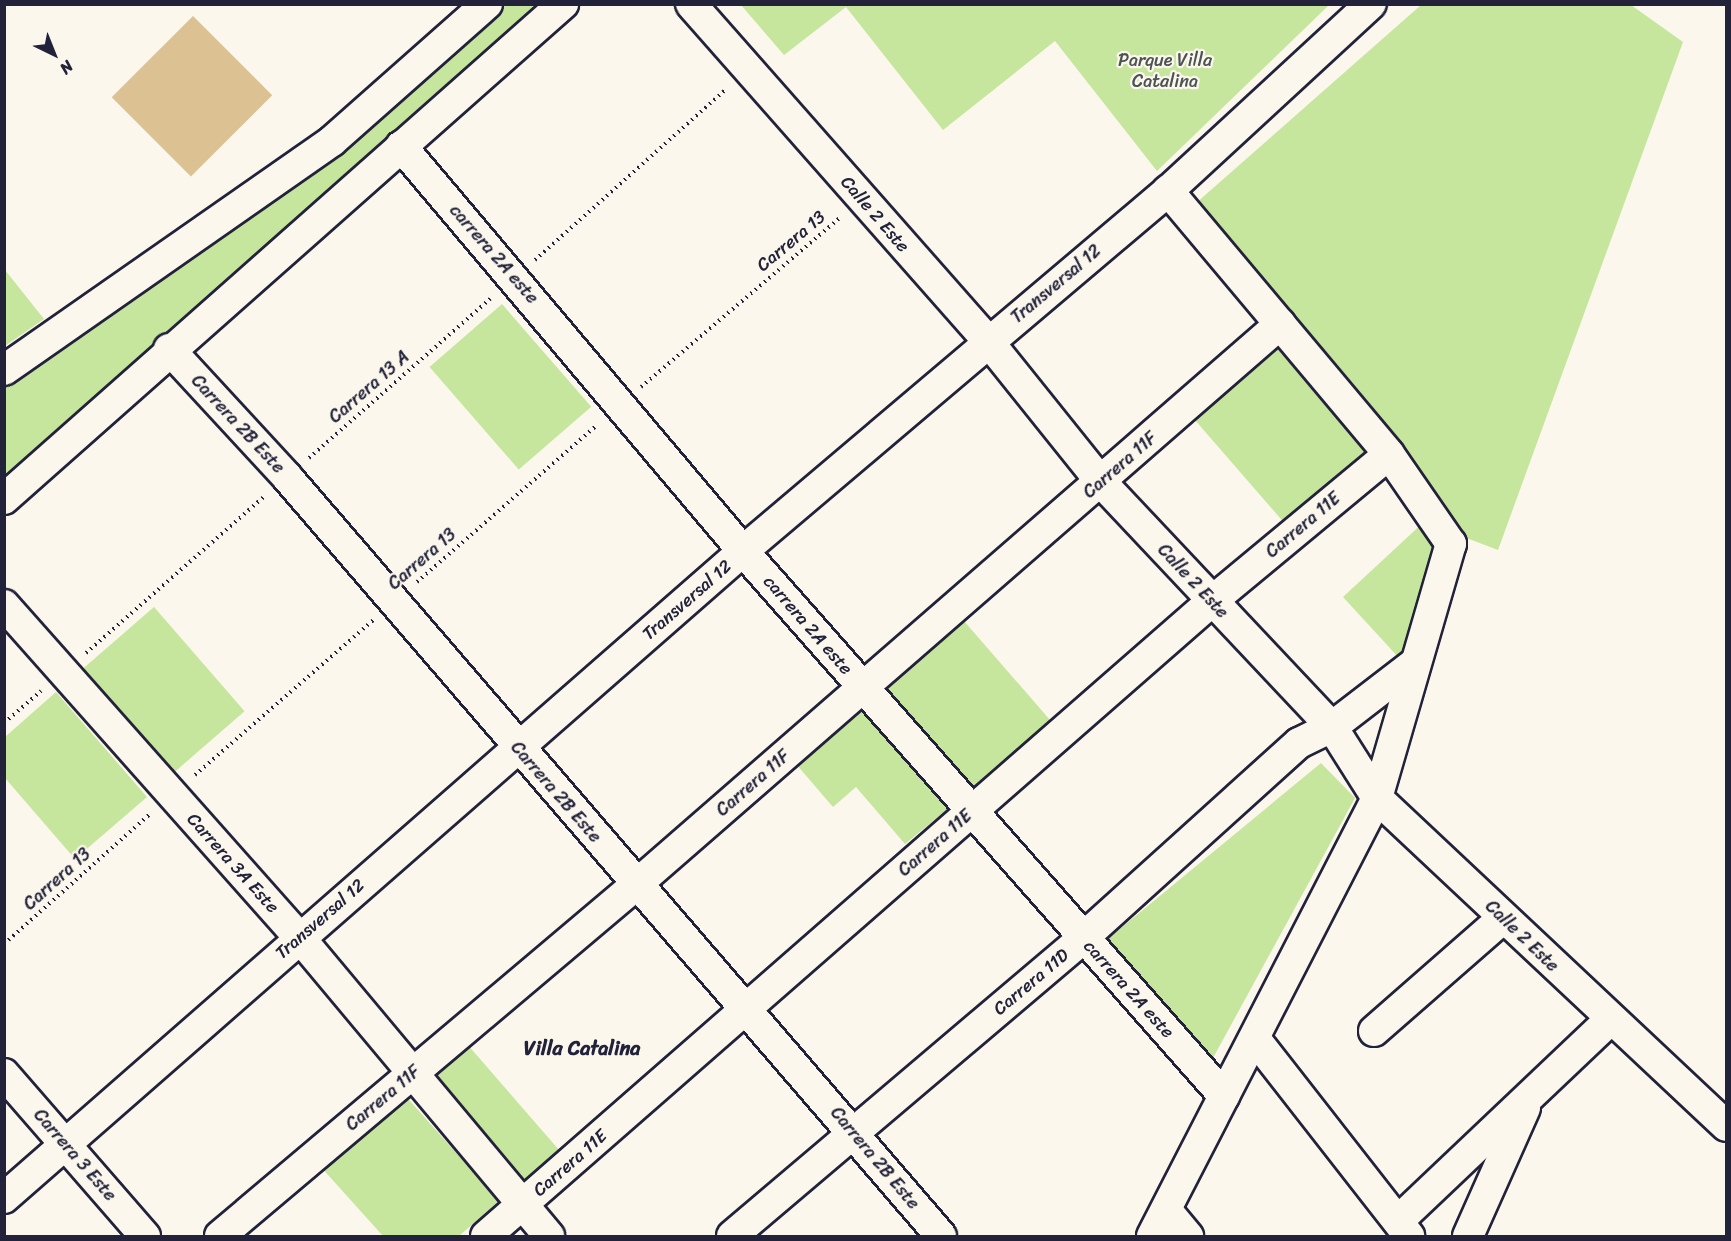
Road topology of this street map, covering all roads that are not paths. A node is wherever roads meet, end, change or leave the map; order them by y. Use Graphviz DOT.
graph roads {
  1 [pos="487,4"];
  2 [pos="563,4"];
  3 [pos="691,4"];
  4 [pos="1371,4"];
  5 [pos="400,146"];
  6 [pos="1168,191"];
  7 [pos="1280,324"];
  8 [pos="988,341"];
  9 [pos="169,349"];
  10 [pos="4,370"];
  11 [pos="1389,454"];
  12 [pos="1101,482"];
  13 [pos="4,499"];
  14 [pos="743,551"];
  15 [pos="1211,602"];
  16 [pos="4,605"];
  17 [pos="1415,663"];
  18 [pos="863,687"];
  19 [pos="1332,727"];
  20 [pos="516,748"];
  21 [pos="1377,798"];
  22 [pos="971,811"];
  23 [pos="637,884"];
  24 [pos="1503,918"];
  25 [pos="299,937"];
  26 [pos="1083,938"];
  27 [pos="746,1009"];
  28 [pos="1610,1020"];
  29 [pos="1374,1031"];
  30 [pos="1256,1040"];
  31 [pos="412,1073"];
  32 [pos="4,1074"];
  33 [pos="1531,1095"];
  34 [pos="1224,1096"];
  35 [pos="1726,1126"];
  36 [pos="854,1132"];
  37 [pos="67,1146"];
  38 [pos="4,1197"];
  39 [pos="522,1205"];
  40 [pos="1167,1211"];
  41 [pos="1404,1229"];
  42 [pos="145,1236"];
  43 [pos="220,1236"];
  44 [pos="486,1236"];
  45 [pos="549,1236"];
  46 [pos="732,1236"];
  47 [pos="941,1236"];
  48 [pos="1152,1236"];
  49 [pos="1188,1236"];
  50 [pos="1468,1236"];
  1 -- 10 [label="street"];
  2 -- 5 [label="street"];
  3 -- 8 [label="street, Calle 2 Este"];
  4 -- 6 [label="street, Transversal 12"];
  5 -- 9 [label="street"];
  5 -- 14 [label="street, carrera 2A este"];
  6 -- 7 [label="street"];
  6 -- 8 [label="street, Transversal 12"];
  7 -- 11 [label="street"];
  7 -- 12 [label="street, Carrera 11F"];
  8 -- 12 [label="street, Calle 2 Este"];
  8 -- 14 [label="street, Transversal 12"];
  9 -- 13 [label="street"];
  9 -- 20 [label="street, Carrera 2B Este"];
  11 -- 15 [label="street, Carrera 11E"];
  11 -- 17 [label="street"];
  12 -- 15 [label="street, Calle 2 Este"];
  12 -- 18 [label="street, Carrera 11F"];
  14 -- 18 [label="street, carrera 2A este"];
  14 -- 20 [label="street, Transversal 12"];
  15 -- 19 [label="street, Calle 2 Este"];
  15 -- 22 [label="street, Carrera 11E"];
  16 -- 25 [label="street, Carrera 3A Este"];
  17 -- 19 [label="street, Carrera 11D"];
  17 -- 21 [label="street"];
  18 -- 22 [label="street, carrera 2A este"];
  18 -- 23 [label="street, Carrera 11F"];
  19 -- 21 [label="street, Calle 2 Este"];
  19 -- 26 [label="street, Carrera 11D"];
  20 -- 23 [label="street, Carrera 2B Este"];
  20 -- 25 [label="street, Transversal 12"];
  21 -- 24 [label="street, Calle 2 Este"];
  21 -- 30 [label="street"];
  22 -- 26 [label="street, carrera 2A este"];
  22 -- 27 [label="street, Carrera 11E"];
  23 -- 27 [label="street, Carrera 2B Este"];
  23 -- 31 [label="street, Carrera 11F"];
  24 -- 28 [label="street, Calle 2 Este"];
  24 -- 29 [label="street"];
  25 -- 31 [label="street, Carrera 3A Este"];
  25 -- 37 [label="street, Transversal 12"];
  26 -- 34 [label="street, carrera 2A este"];
  26 -- 36 [label="street, Carrera 11D"];
  27 -- 36 [label="street, Carrera 2B Este"];
  27 -- 39 [label="street, Carrera 11E"];
  28 -- 33 [label="street"];
  28 -- 35 [label="street, Calle 2 Este"];
  30 -- 34 [label="street"];
  30 -- 41 [label="street"];
  31 -- 39 [label="street, Carrera 3A Este"];
  31 -- 43 [label="street, Carrera 11F"];
  32 -- 37 [label="street, Carrera 3 Este"];
  33 -- 41 [label="street"];
  33 -- 50 [label="street"];
  34 -- 40 [label="street"];
  36 -- 46 [label="street, Carrera 11D"];
  36 -- 47 [label="street, Carrera 2B Este"];
  37 -- 38 [label="street, Transversal 12"];
  37 -- 42 [label="street, Carrera 3 Este"];
  39 -- 44 [label="street, Carrera 11E"];
  39 -- 45 [label="street, Carrera 3A Este"];
  40 -- 48 [label="street"];
  40 -- 49 [label="street"];
}
